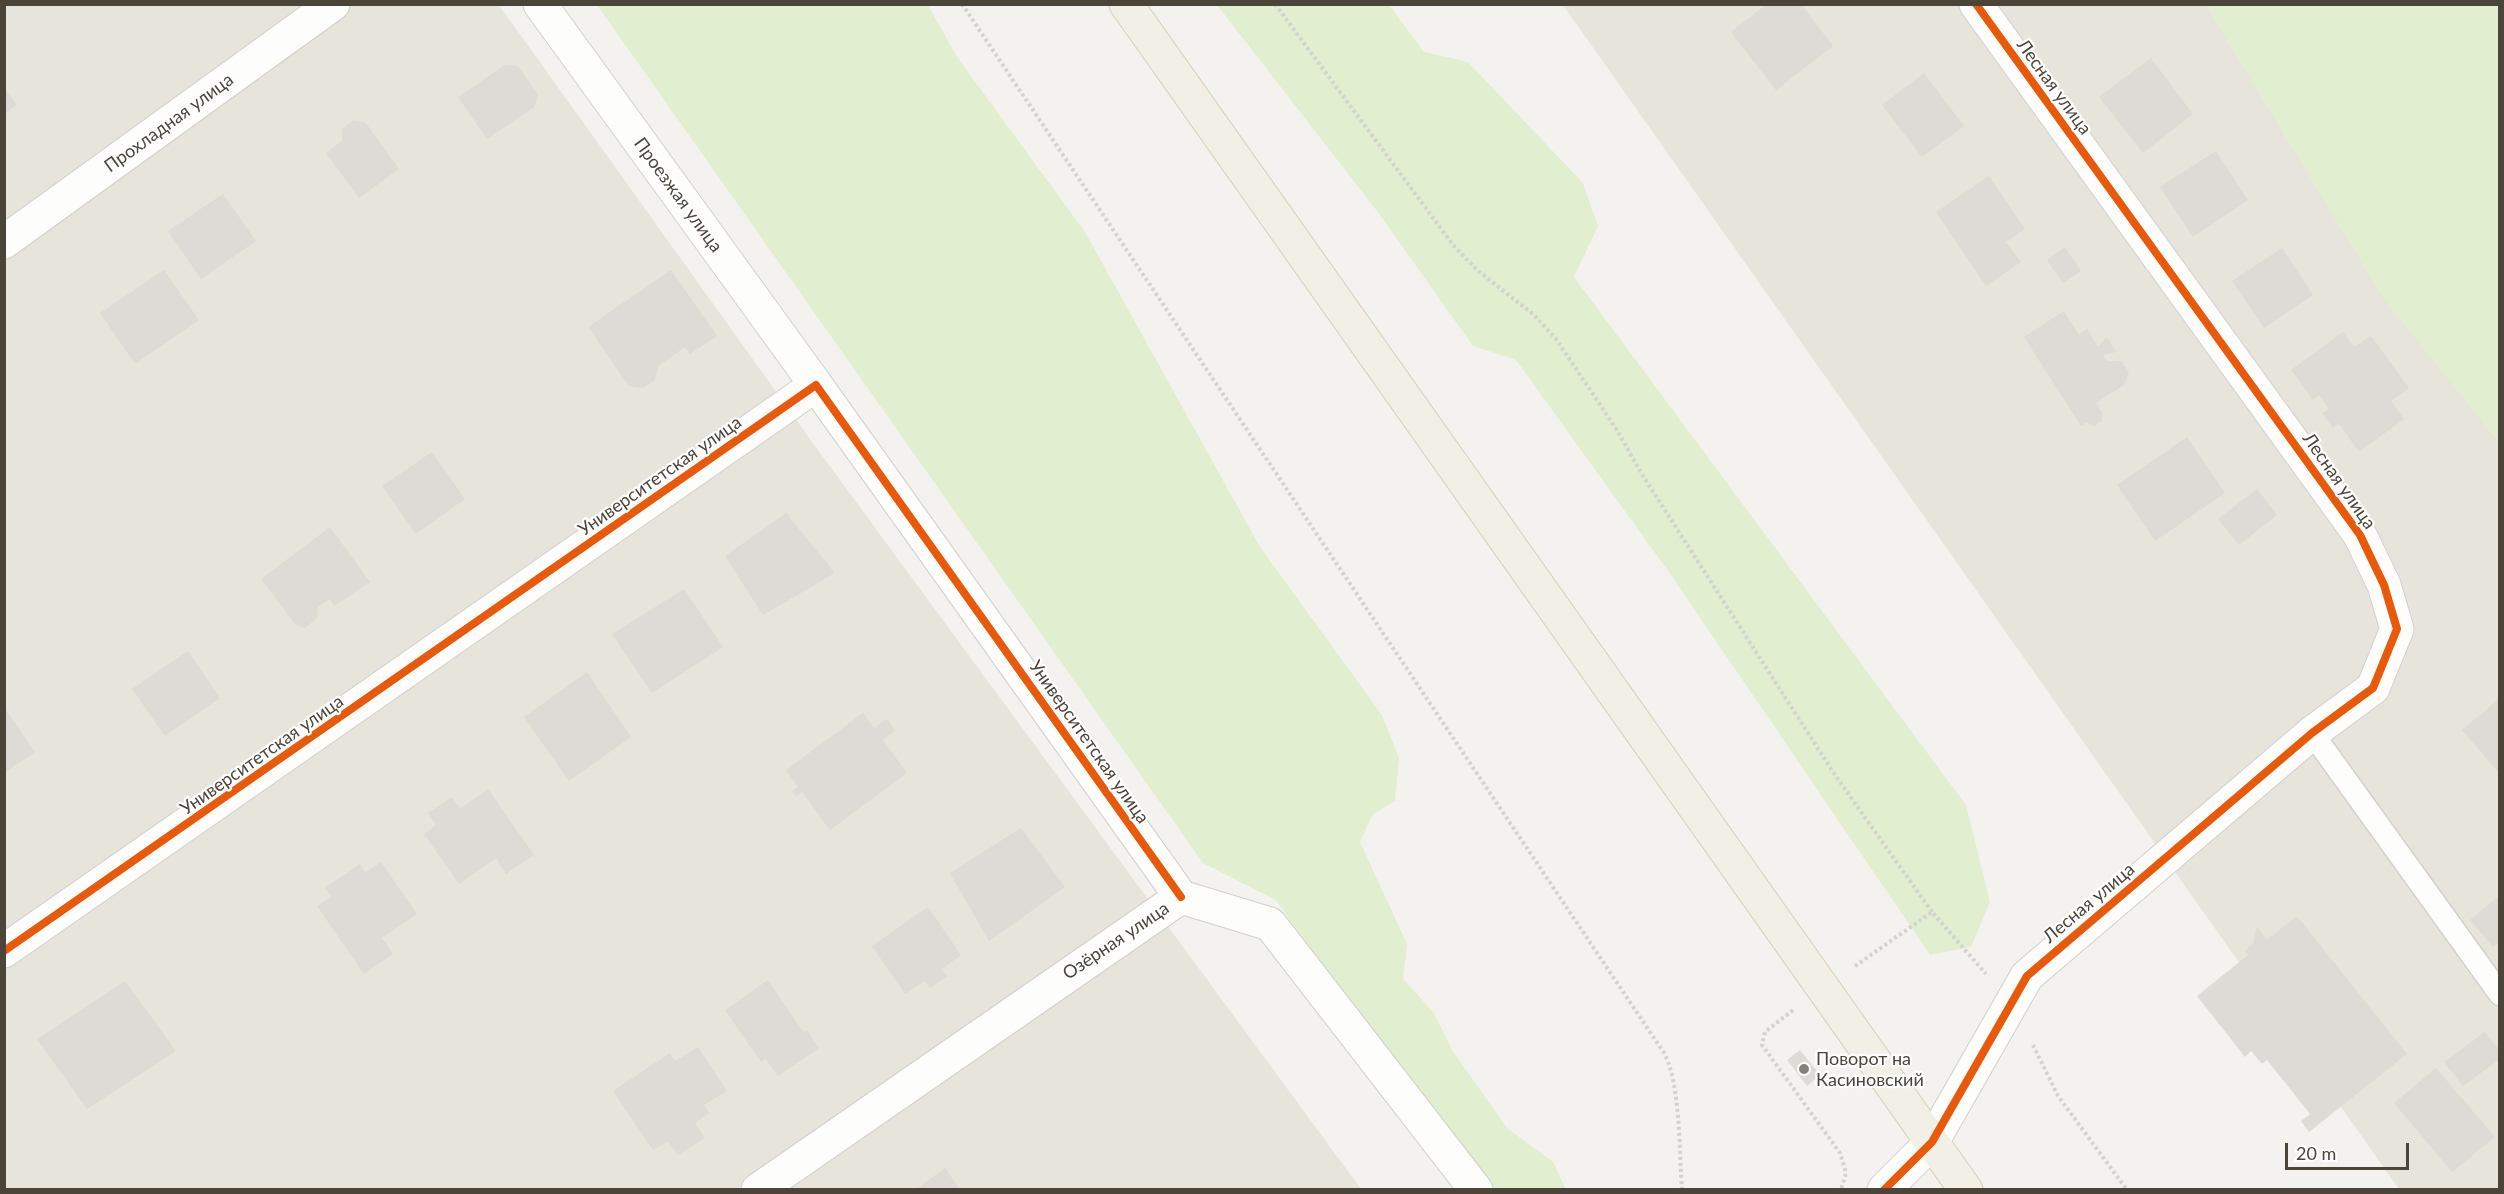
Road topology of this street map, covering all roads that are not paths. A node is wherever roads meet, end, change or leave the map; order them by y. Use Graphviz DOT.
graph roads {
  1 [pos="333,4"];
  2 [pos="540,4"];
  3 [pos="1126,4"];
  4 [pos="1976,4"];
  5 [pos="4,242"];
  6 [pos="816,385"];
  7 [pos="2312,733"];
  8 [pos="1181,897"];
  9 [pos="4,951"];
  10 [pos="2499,994"];
  11 [pos="1932,1142"];
  12 [pos="758,1190"];
  13 [pos="1476,1190"];
  14 [pos="1884,1190"];
  15 [pos="1966,1190"];
  1 -- 5 [label="street, Прохладная улица"];
  2 -- 6 [label="street, Проезжая улица"];
  3 -- 11 [label="main road"];
  4 -- 7 [label="street, Лесная улица"];
  6 -- 8 [label="street, Университетская улица"];
  6 -- 9 [label="street, Университетская улица"];
  7 -- 10 [label="lane"];
  7 -- 11 [label="street, Лесная улица"];
  8 -- 12 [label="street, Озёрная улица"];
  8 -- 13 [label="street, Озёрная улица"];
  11 -- 14 [label="street"];
  11 -- 15 [label="main road"];
}
